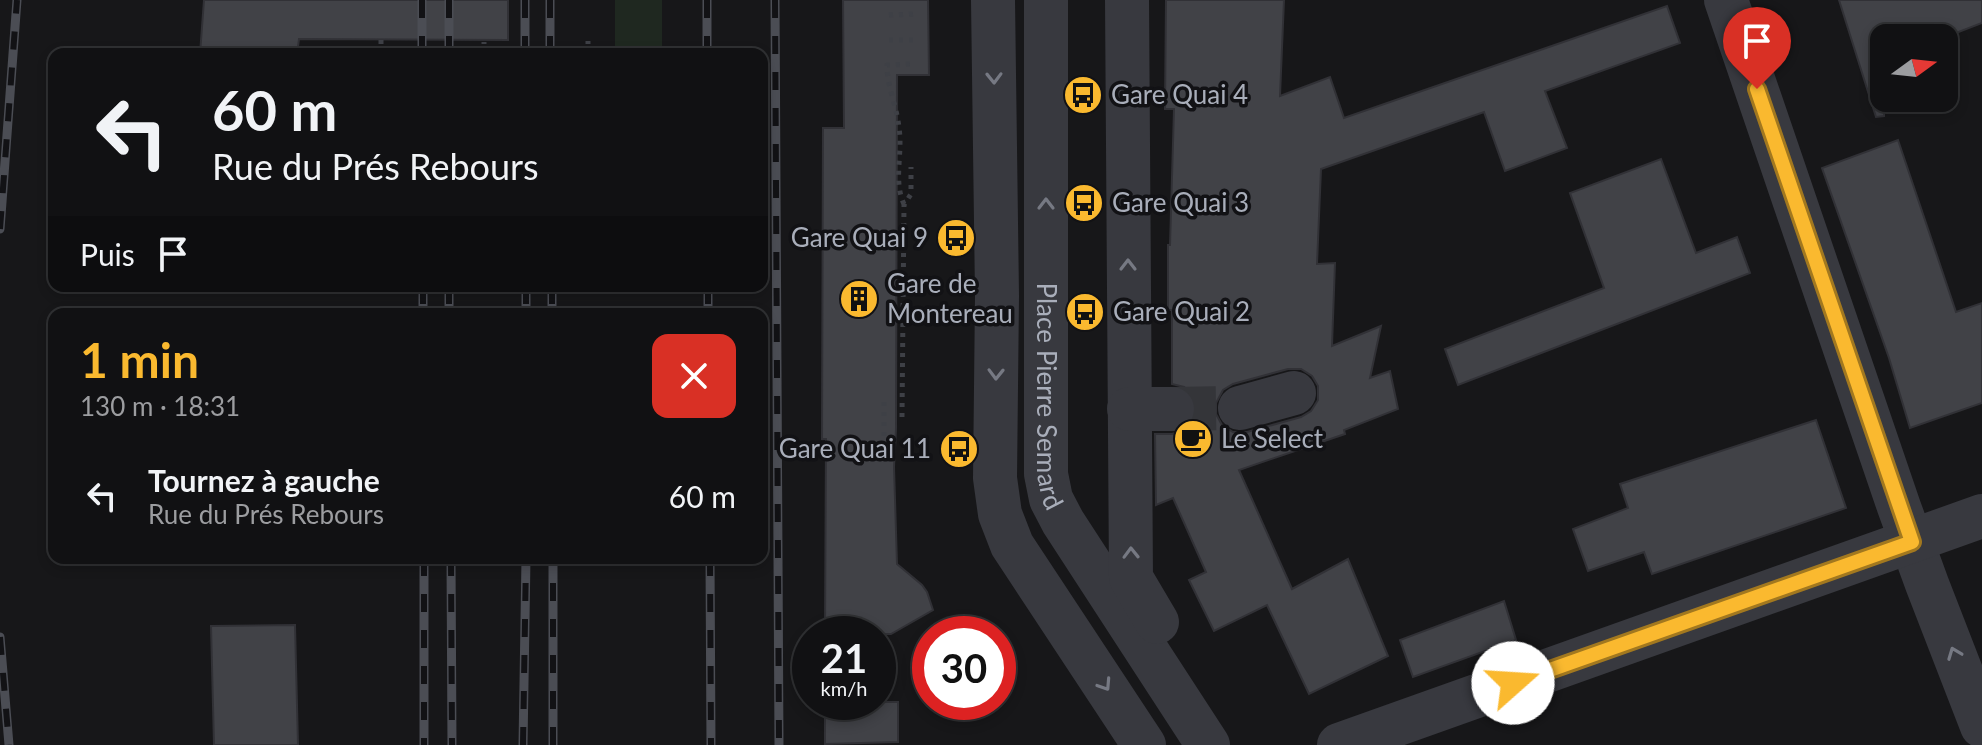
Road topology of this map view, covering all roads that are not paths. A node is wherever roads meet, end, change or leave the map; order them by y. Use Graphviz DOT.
graph roads {
  1 [pos="993,0"];
  2 [pos="1046,0"];
  3 [pos="1127,0"];
  4 [pos="1726,0"];
  5 [pos="1294,393"];
  6 [pos="1240,408"];
  7 [pos="1129,409"];
  8 [pos="1172,409"];
  9 [pos="1982,516"];
  10 [pos="1912,542"];
  11 [pos="1982,726"];
  12 [pos="1144,745"];
  13 [pos="1208,745"];
  14 [pos="1228,745"];
  15 [pos="1339,745"];
  1 -- 12 [label="street, Place Pierre Semard, one-way"];
  13 -- 2 [label="street, Place Pierre Semard, one-way"];
  7 -- 3 [label="street, one-way"];
  4 -- 10 [label="street"];
  5 -- 6 [label="street"];
  7 -- 8 [label="street"];
  14 -- 7 [label="street, one-way"];
  9 -- 10 [label="street"];
  11 -- 10 [label="street, one-way"];
  10 -- 15 [label="street"];
}
